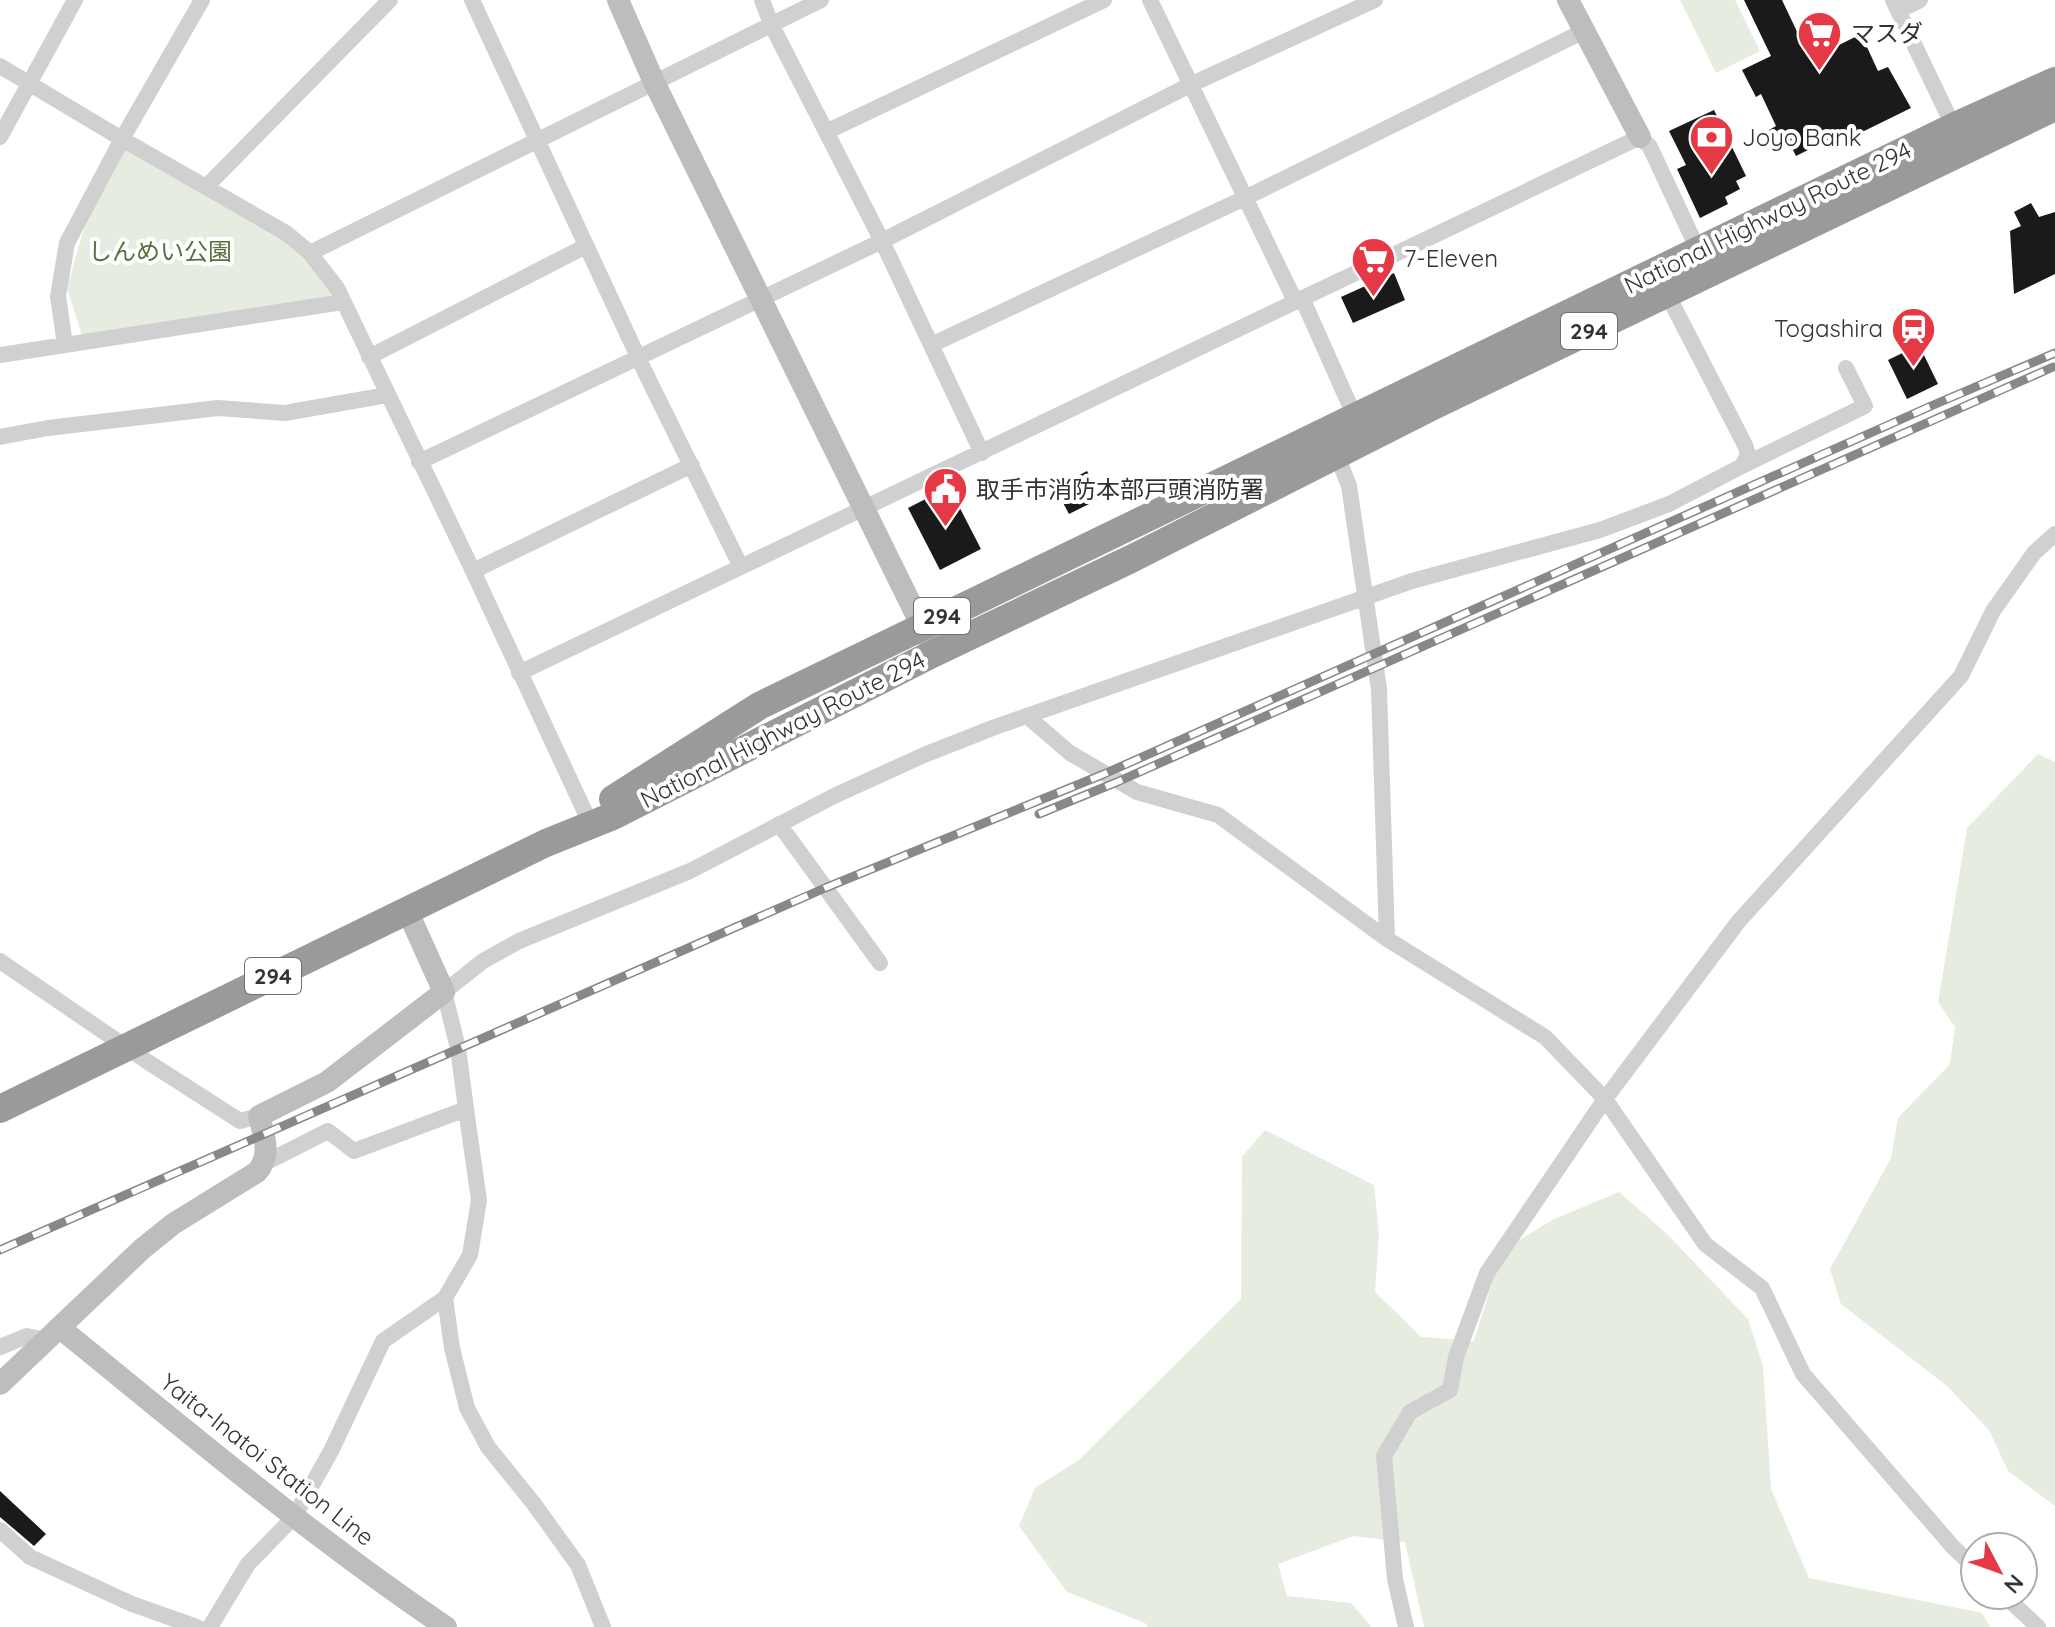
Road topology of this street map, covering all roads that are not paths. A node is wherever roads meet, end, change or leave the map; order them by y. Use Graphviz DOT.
graph roads {
  1 [pos="75,0"];
  2 [pos="202,0"];
  3 [pos="390,0"];
  4 [pos="472,0"];
  5 [pos="618,0"];
  6 [pos="762,0"];
  7 [pos="821,0"];
  8 [pos="1104,0"];
  9 [pos="1150,0"];
  10 [pos="1375,0"];
  11 [pos="1568,0"];
  12 [pos="1920,0"];
  13 [pos="1896,5"];
  14 [pos="771,24"];
  15 [pos="1584,31"];
  16 [pos="0,66"];
  17 [pos="2055,81"];
  18 [pos="654,82"];
  19 [pos="29,83"];
  20 [pos="1192,84"];
  21 [pos="2055,107"];
  22 [pos="826,132"];
  23 [pos="0,137"];
  24 [pos="1640,137"];
  25 [pos="122,139"];
  26 [pos="1959,139"];
  27 [pos="538,141"];
  28 [pos="206,187"];
  29 [pos="1247,197"];
  30 [pos="882,241"];
  31 [pos="586,246"];
  32 [pos="1699,252"];
  33 [pos="310,253"];
  34 [pos="1661,283"];
  35 [pos="761,299"];
  36 [pos="1299,300"];
  37 [pos="343,302"];
  38 [pos="65,345"];
  39 [pos="931,345"];
  40 [pos="0,355"];
  41 [pos="369,357"];
  42 [pos="638,358"];
  43 [pos="1846,368"];
  44 [pos="387,395"];
  45 [pos="1355,417"];
  46 [pos="0,437"];
  47 [pos="982,453"];
  48 [pos="1337,455"];
  49 [pos="419,462"];
  50 [pos="692,465"];
  51 [pos="1742,466"];
  52 [pos="863,509"];
  53 [pos="2055,534"];
  54 [pos="741,567"];
  55 [pos="473,571"];
  56 [pos="1366,596"];
  57 [pos="922,625"];
  58 [pos="934,653"];
  59 [pos="519,673"];
  60 [pos="1028,717"];
  61 [pos="589,820"];
  62 [pos="779,824"];
  63 [pos="407,910"];
  64 [pos="1387,939"];
  65 [pos="0,961"];
  66 [pos="880,963"];
  67 [pos="444,992"];
  68 [pos="127,1048"];
  69 [pos="1605,1099"];
  70 [pos="0,1109"];
  71 [pos="466,1109"];
  72 [pos="259,1116"];
  73 [pos="265,1163"];
  74 [pos="445,1298"];
  75 [pos="53,1334"];
  76 [pos="0,1347"];
  77 [pos="0,1384"];
  78 [pos="294,1517"];
  79 [pos="0,1530"];
  80 [pos="1959,1553"];
  81 [pos="2021,1611"];
  82 [pos="197,1627"];
  83 [pos="210,1627"];
  84 [pos="446,1627"];
  85 [pos="603,1627"];
  86 [pos="1406,1627"];
  87 [pos="2038,1627"];
  1 -- 19 [label="street"];
  2 -- 25 [label="street"];
  3 -- 28 [label="street"];
  4 -- 27 [label="street"];
  5 -- 18 [label="main road"];
  6 -- 14 [label="street"];
  7 -- 14 [label="street"];
  8 -- 22 [label="street"];
  9 -- 20 [label="street"];
  10 -- 20 [label="street"];
  11 -- 15 [label="main road"];
  12 -- 13 [label="street"];
  13 -- 26 [label="street"];
  14 -- 18 [label="street"];
  14 -- 22 [label="street"];
  15 -- 24 [label="main road"];
  15 -- 29 [label="street"];
  16 -- 19 [label="street"];
  17 -- 26 [label="highway, National Highway Route 294 / 294"];
  18 -- 27 [label="street"];
  18 -- 35 [label="main road"];
  19 -- 23 [label="street"];
  19 -- 25 [label="street"];
  20 -- 29 [label="street"];
  20 -- 30 [label="street"];
  21 -- 26 [label="highway, National Highway Route 294 / 294"];
  22 -- 30 [label="street"];
  24 -- 32 [label="street"];
  24 -- 36 [label="street"];
  25 -- 28 [label="street"];
  25 -- 38 [label="street"];
  26 -- 32 [label="highway, National Highway Route 294 / 294"];
  26 -- 34 [label="highway, National Highway Route 294 / 294"];
  27 -- 31 [label="street"];
  27 -- 33 [label="street"];
  28 -- 33 [label="street"];
  29 -- 36 [label="street"];
  29 -- 39 [label="street"];
  30 -- 35 [label="street"];
  30 -- 39 [label="street"];
  31 -- 41 [label="street"];
  31 -- 42 [label="street"];
  32 -- 34 [label="highway, National Highway Route 294 / 294"];
  33 -- 37 [label="street"];
  34 -- 45 [label="highway, National Highway Route 294 / 294"];
  34 -- 48 [label="highway, National Highway Route 294 / 294"];
  34 -- 51 [label="street"];
  35 -- 42 [label="street"];
  35 -- 52 [label="main road"];
  36 -- 45 [label="street"];
  36 -- 47 [label="street"];
  37 -- 38 [label="street"];
  37 -- 41 [label="street"];
  38 -- 40 [label="street"];
  39 -- 47 [label="street"];
  41 -- 44 [label="street"];
  42 -- 49 [label="street"];
  42 -- 50 [label="street"];
  43 -- 51 [label="street"];
  44 -- 46 [label="street"];
  44 -- 49 [label="street"];
  45 -- 57 [label="highway, National Highway Route 294 / 294"];
  47 -- 52 [label="street"];
  48 -- 56 [label="street"];
  48 -- 58 [label="highway, National Highway Route 294 / 294"];
  49 -- 55 [label="street"];
  50 -- 54 [label="street"];
  50 -- 55 [label="street"];
  51 -- 56 [label="street"];
  52 -- 54 [label="street"];
  52 -- 57 [label="main road"];
  53 -- 69 [label="street"];
  54 -- 59 [label="street"];
  55 -- 59 [label="street"];
  56 -- 60 [label="street"];
  56 -- 64 [label="street"];
  57 -- 58 [label="main road"];
  57 -- 61 [label="highway, National Highway Route 294 / 294"];
  58 -- 61 [label="highway, National Highway Route 294 / 294"];
  59 -- 61 [label="street"];
  60 -- 62 [label="street"];
  60 -- 64 [label="street"];
  61 -- 63 [label="highway, National Highway Route 294 / 294"];
  62 -- 66 [label="street"];
  62 -- 67 [label="street"];
  63 -- 67 [label="main road"];
  63 -- 68 [label="highway, National Highway Route 294 / 294"];
  64 -- 69 [label="street"];
  65 -- 68 [label="street"];
  67 -- 71 [label="street"];
  67 -- 72 [label="main road"];
  68 -- 70 [label="highway, National Highway Route 294 / 294"];
  68 -- 72 [label="street"];
  69 -- 80 [label="street"];
  69 -- 86 [label="street"];
  71 -- 73 [label="street"];
  71 -- 74 [label="street"];
  72 -- 73 [label="main road"];
  73 -- 75 [label="main road"];
  74 -- 78 [label="street"];
  74 -- 85 [label="street"];
  75 -- 76 [label="street"];
  75 -- 77 [label="main road"];
  75 -- 78 [label="main road, Yaita-Inatoi Station Line"];
  78 -- 83 [label="street"];
  78 -- 84 [label="main road, Yaita-Inatoi Station Line"];
  79 -- 82 [label="street"];
  81 -- 87 [label="street"];
}
